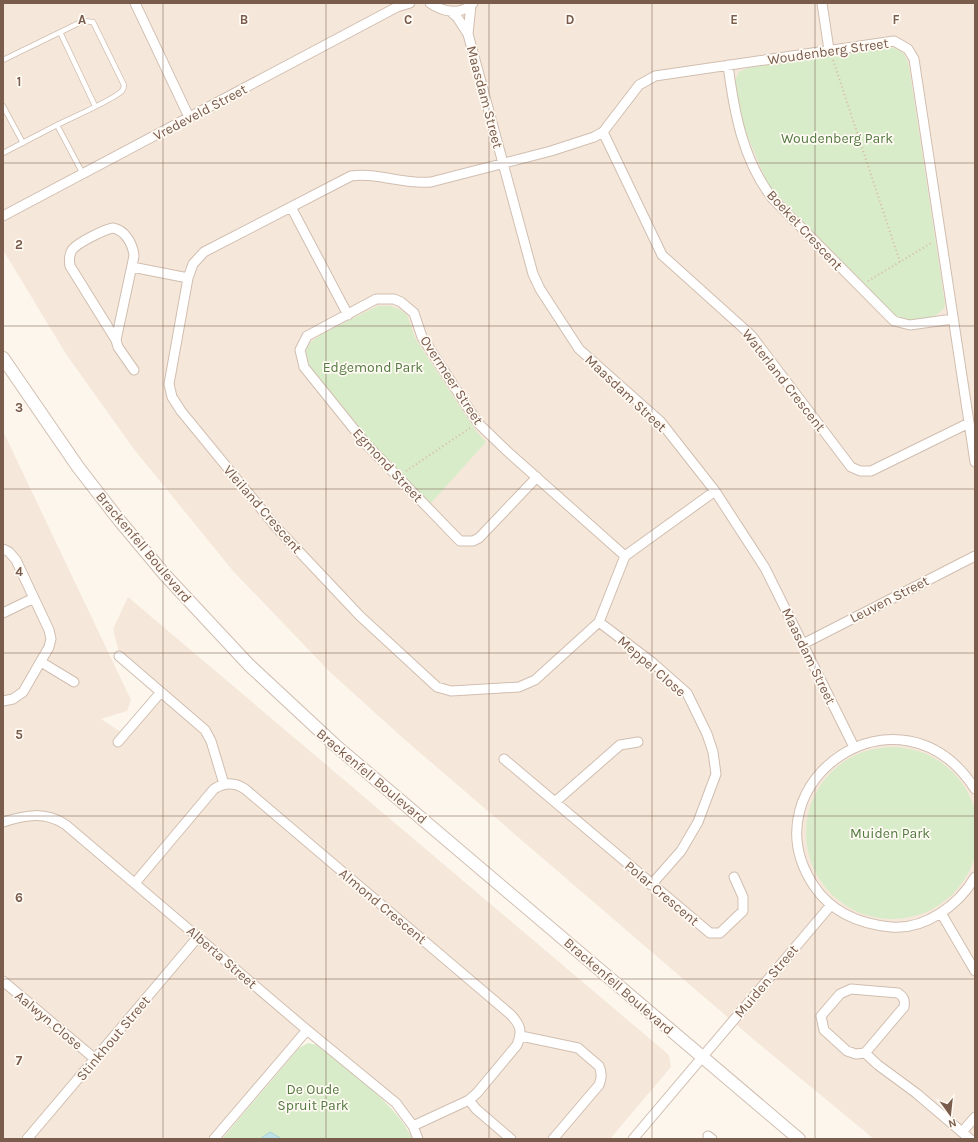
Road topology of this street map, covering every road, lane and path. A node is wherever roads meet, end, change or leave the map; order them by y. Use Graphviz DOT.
graph roads {
  1 [pos="135,3"];
  2 [pos="410,3"];
  3 [pos="430,3"];
  4 [pos="822,3"];
  5 [pos="472,4"];
  6 [pos="399,5"];
  7 [pos="450,11"];
  8 [pos="60,32"];
  9 [pos="468,34"];
  10 [pos="829,50"];
  11 [pos="3,60"];
  12 [pos="728,65"];
  13 [pos="3,106"];
  14 [pos="95,106"];
  15 [pos="189,117"];
  16 [pos="57,125"];
  17 [pos="603,132"];
  18 [pos="23,143"];
  19 [pos="3,153"];
  20 [pos="502,162"];
  21 [pos="83,174"];
  22 [pos="291,207"];
  23 [pos="3,216"];
  24 [pos="941,237"];
  25 [pos="900,262"];
  26 [pos="132,267"];
  27 [pos="188,278"];
  28 [pos="858,287"];
  29 [pos="348,315"];
  30 [pos="953,319"];
  31 [pos="116,340"];
  32 [pos="3,358"];
  33 [pos="134,370"];
  34 [pos="478,423"];
  35 [pos="969,423"];
  36 [pos="975,462"];
  37 [pos="397,477"];
  38 [pos="537,477"];
  39 [pos="715,491"];
  40 [pos="3,549"];
  41 [pos="625,556"];
  42 [pos="975,556"];
  43 [pos="34,598"];
  44 [pos="3,613"];
  45 [pos="599,622"];
  46 [pos="803,644"];
  47 [pos="120,656"];
  48 [pos="40,662"];
  49 [pos="74,682"];
  50 [pos="161,692"];
  51 [pos="3,701"];
  52 [pos="118,742"];
  53 [pos="638,742"];
  54 [pos="854,747"];
  55 [pos="504,759"];
  56 [pos="224,784"];
  57 [pos="975,789"];
  58 [pos="555,802"];
  59 [pos="3,822"];
  60 [pos="734,877"];
  61 [pos="975,877"];
  62 [pos="135,883"];
  63 [pos="651,885"];
  64 [pos="831,905"];
  65 [pos="940,913"];
  66 [pos="198,937"];
  67 [pos="975,971"];
  68 [pos="3,981"];
  69 [pos="307,1030"];
  70 [pos="521,1036"];
  71 [pos="866,1053"];
  72 [pos="702,1057"];
  73 [pos="95,1059"];
  74 [pos="468,1100"];
  75 [pos="975,1117"];
  76 [pos="413,1126"];
  77 [pos="962,1132"];
  78 [pos="638,1138"];
  79 [pos="27,1139"];
  80 [pos="214,1139"];
  81 [pos="418,1139"];
  82 [pos="511,1139"];
  83 [pos="553,1139"];
  84 [pos="799,1139"];
  85 [pos="970,1139"];
  1 -- 15 [label="street"];
  2 -- 6 [label="street, Vredeveld Street"];
  3 -- 7 [label="street"];
  4 -- 10 [label="street"];
  5 -- 7 [label="street"];
  5 -- 9 [label="street, Maasdam Street"];
  6 -- 15 [label="street, Vredeveld Street"];
  7 -- 9 [label="street, Maasdam Street"];
  8 -- 11 [label="lane"];
  8 -- 14 [label="lane"];
  8 -- 14 [label="lane"];
  9 -- 20 [label="street, Maasdam Street"];
  10 -- 12 [label="street, Woudenberg Street"];
  10 -- 24 [label="street, Woudenberg Street"];
  10 -- 25 [label="path"];
  12 -- 17 [label="street, Woudenberg Street"];
  12 -- 28 [label="street, Boeket Crescent"];
  13 -- 18 [label="lane"];
  14 -- 16 [label="lane"];
  15 -- 21 [label="street, Vredeveld Street"];
  16 -- 18 [label="lane"];
  16 -- 21 [label="lane"];
  17 -- 20 [label="street, Woudenberg Street"];
  17 -- 35 [label="street, Waterland Crescent"];
  18 -- 19 [label="lane"];
  20 -- 22 [label="street, Vleiland Crescent"];
  20 -- 39 [label="street, Maasdam Street"];
  21 -- 23 [label="street, Vredeveld Street"];
  22 -- 27 [label="street, Vleiland Crescent"];
  22 -- 29 [label="street"];
  24 -- 25 [label="path"];
  24 -- 30 [label="street, Woudenberg Street"];
  25 -- 28 [label="path"];
  26 -- 27 [label="street"];
  26 -- 31 [label="street"];
  26 -- 31 [label="street"];
  27 -- 45 [label="street, Vleiland Crescent"];
  28 -- 30 [label="street, Boeket Crescent"];
  29 -- 34 [label="street, Overmeer Street"];
  29 -- 37 [label="street, Egmond Street"];
  30 -- 35 [label="street, Woudenberg Street"];
  31 -- 33 [label="street"];
  32 -- 72 [label="street, Brackenfell Boulevard"];
  34 -- 37 [label="path"];
  34 -- 38 [label="street, Overmeer Street"];
  35 -- 36 [label="street, Woudenberg Street"];
  37 -- 38 [label="street, Egmond Street"];
  38 -- 41 [label="street, Overmeer Street"];
  39 -- 41 [label="street"];
  39 -- 46 [label="street, Maasdam Street"];
  40 -- 43 [label="street"];
  41 -- 45 [label="street, Vleiland Crescent"];
  42 -- 46 [label="street, Leuven Street"];
  43 -- 44 [label="street"];
  43 -- 48 [label="street"];
  45 -- 63 [label="street, Meppel Close"];
  46 -- 54 [label="street, Maasdam Street"];
  47 -- 50 [label="street"];
  48 -- 49 [label="street"];
  48 -- 51 [label="street"];
  50 -- 52 [label="street"];
  50 -- 56 [label="street"];
  53 -- 58 [label="street"];
  54 -- 57 [label="street"];
  54 -- 64 [label="street"];
  55 -- 58 [label="street, Polar Crescent"];
  56 -- 62 [label="street"];
  56 -- 70 [label="street, Almond Crescent"];
  58 -- 63 [label="street, Polar Crescent"];
  59 -- 62 [label="street, Alberta Street"];
  60 -- 63 [label="street, Polar Crescent"];
  61 -- 65 [label="street"];
  62 -- 66 [label="street, Alberta Street"];
  64 -- 65 [label="street"];
  64 -- 72 [label="street, Muiden Street"];
  65 -- 67 [label="street"];
  66 -- 69 [label="street, Alberta Street"];
  66 -- 73 [label="street, Stinkhout Street"];
  68 -- 73 [label="street, Aalwyn Close"];
  69 -- 76 [label="street, Alberta Street"];
  69 -- 80 [label="street"];
  70 -- 74 [label="street"];
  70 -- 83 [label="street"];
  71 -- 71 [label="street"];
  71 -- 77 [label="street"];
  72 -- 78 [label="street, Muiden Street"];
  72 -- 84 [label="street, Brackenfell Boulevard"];
  73 -- 79 [label="street, Stinkhout Street"];
  74 -- 76 [label="street"];
  74 -- 82 [label="street"];
  75 -- 77 [label="street"];
  76 -- 81 [label="street, Alberta Street"];
  77 -- 85 [label="street"];
}
